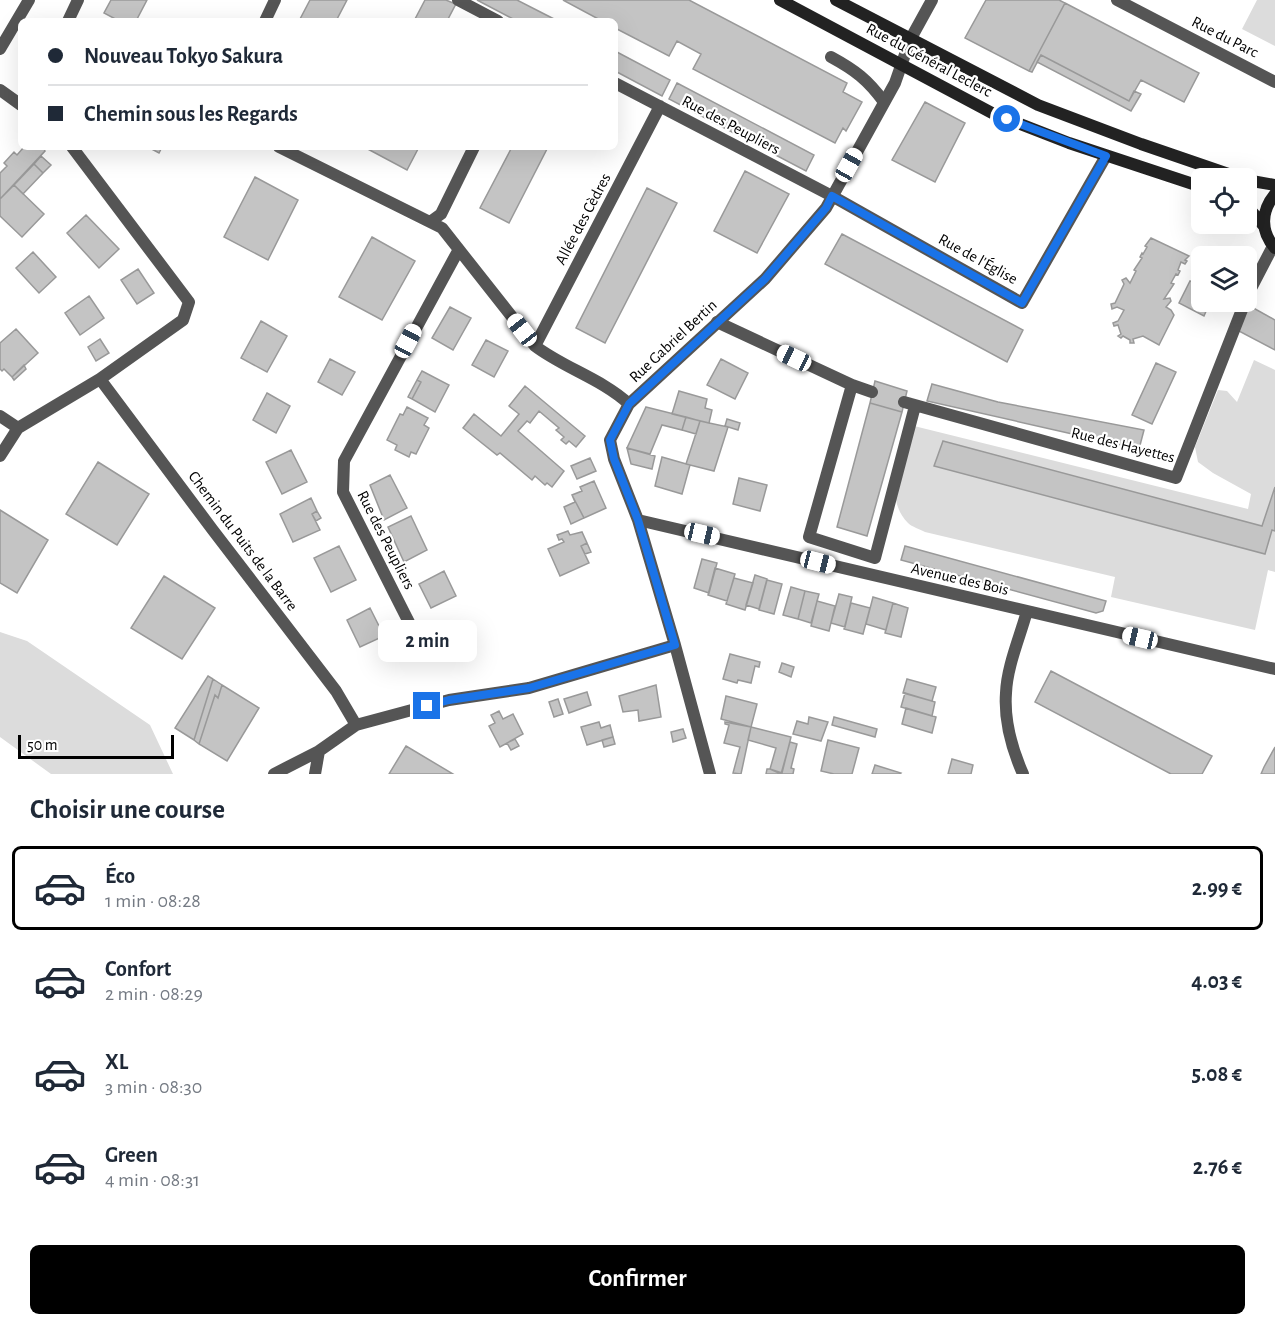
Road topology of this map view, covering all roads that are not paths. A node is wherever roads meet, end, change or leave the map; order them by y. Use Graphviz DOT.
graph roads {
  1 [pos="29,0"];
  2 [pos="78,0"];
  3 [pos="275,0"];
  4 [pos="458,0"];
  5 [pos="780,0"];
  6 [pos="836,0"];
  7 [pos="932,0"];
  8 [pos="1125,2"];
  9 [pos="19,18"];
  10 [pos="70,18"];
  11 [pos="266,18"];
  12 [pos="492,18"];
  13 [pos="18,20"];
  14 [pos="910,40"];
  15 [pos="0,49"];
  16 [pos="831,57"];
  17 [pos="902,66"];
  18 [pos="1275,82"];
  19 [pos="618,84"];
  20 [pos="0,90"];
  21 [pos="884,102"];
  22 [pos="18,103"];
  23 [pos="660,106"];
  24 [pos="76,150"];
  25 [pos="285,150"];
  26 [pos="473,150"];
  27 [pos="1106,156"];
  28 [pos="1211,168"];
  29 [pos="1257,182"];
  30 [pos="1191,183"];
  31 [pos="1275,185"];
  32 [pos="1275,194"];
  33 [pos="832,196"];
  34 [pos="1257,218"];
  35 [pos="430,222"];
  36 [pos="1264,226"];
  37 [pos="1274,247"];
  38 [pos="458,251"];
  39 [pos="1257,279"];
  40 [pos="1241,312"];
  41 [pos="717,322"];
  42 [pos="535,346"];
  43 [pos="100,379"];
  44 [pos="852,385"];
  45 [pos="872,392"];
  46 [pos="629,404"];
  47 [pos="0,416"];
  48 [pos="18,428"];
  49 [pos="0,456"];
  50 [pos="638,520"];
  51 [pos="1028,611"];
  52 [pos="675,645"];
  53 [pos="424,652"];
  54 [pos="1275,669"];
  55 [pos="356,726"];
  56 [pos="320,752"];
  57 [pos="274,774"];
  58 [pos="315,774"];
  59 [pos="710,774"];
  60 [pos="1023,774"];
  1 -- 9 [label="street"];
  2 -- 10 [label="street"];
  3 -- 11 [label="street"];
  4 -- 12 [label="street"];
  5 -- 17 [label="main road, Rue du Général Leclerc"];
  6 -- 14 [label="main road, Rue du Général Leclerc"];
  7 -- 14 [label="street, Rue Gabriel Bertin"];
  8 -- 18 [label="street, Rue du Parc"];
  13 -- 15 [label="street"];
  14 -- 17 [label="street, Rue Gabriel Bertin"];
  14 -- 28 [label="main road, Rue du Général Leclerc"];
  16 -- 21 [label="street"];
  17 -- 21 [label="street, Rue Gabriel Bertin"];
  17 -- 27 [label="main road, Rue du Général Leclerc"];
  19 -- 23 [label="street, Rue des Peupliers"];
  20 -- 22 [label="street"];
  21 -- 33 [label="street, Rue Gabriel Bertin"];
  23 -- 33 [label="street, Rue des Peupliers"];
  23 -- 42 [label="street, Allée des Cèdres"];
  24 -- 43 [label="street"];
  25 -- 35 [label="street"];
  26 -- 35 [label="street"];
  27 -- 30 [label="main road, Rue du Général Leclerc"];
  27 -- 33 [label="street, Rue de l'Église"];
  29 -- 31 [label="main road"];
  32 -- 36 [label="main road"];
  33 -- 41 [label="street, Rue Gabriel Bertin"];
  34 -- 36 [label="main road"];
  35 -- 38 [label="street"];
  36 -- 37 [label="main road"];
  37 -- 39 [label="street, Rue des Hayettes"];
  38 -- 42 [label="street"];
  38 -- 53 [label="street, Rue des Peupliers"];
  40 -- 44 [label="street, Rue des Hayettes"];
  41 -- 44 [label="street"];
  41 -- 46 [label="street, Rue Gabriel Bertin"];
  42 -- 46 [label="street"];
  43 -- 48 [label="street"];
  43 -- 55 [label="street, Chemin du Puits de la Barre"];
  44 -- 45 [label="street"];
  46 -- 50 [label="street, Rue Gabriel Bertin"];
  47 -- 48 [label="street"];
  48 -- 49 [label="street"];
  50 -- 51 [label="street, Avenue des Bois"];
  50 -- 52 [label="street, Rue Gabriel Bertin"];
  51 -- 54 [label="street, Avenue des Bois"];
  51 -- 60 [label="street"];
  52 -- 55 [label="street"];
  52 -- 59 [label="street, Rue Gabriel Bertin"];
  55 -- 56 [label="street"];
  56 -- 57 [label="street"];
  56 -- 58 [label="street"];
}
